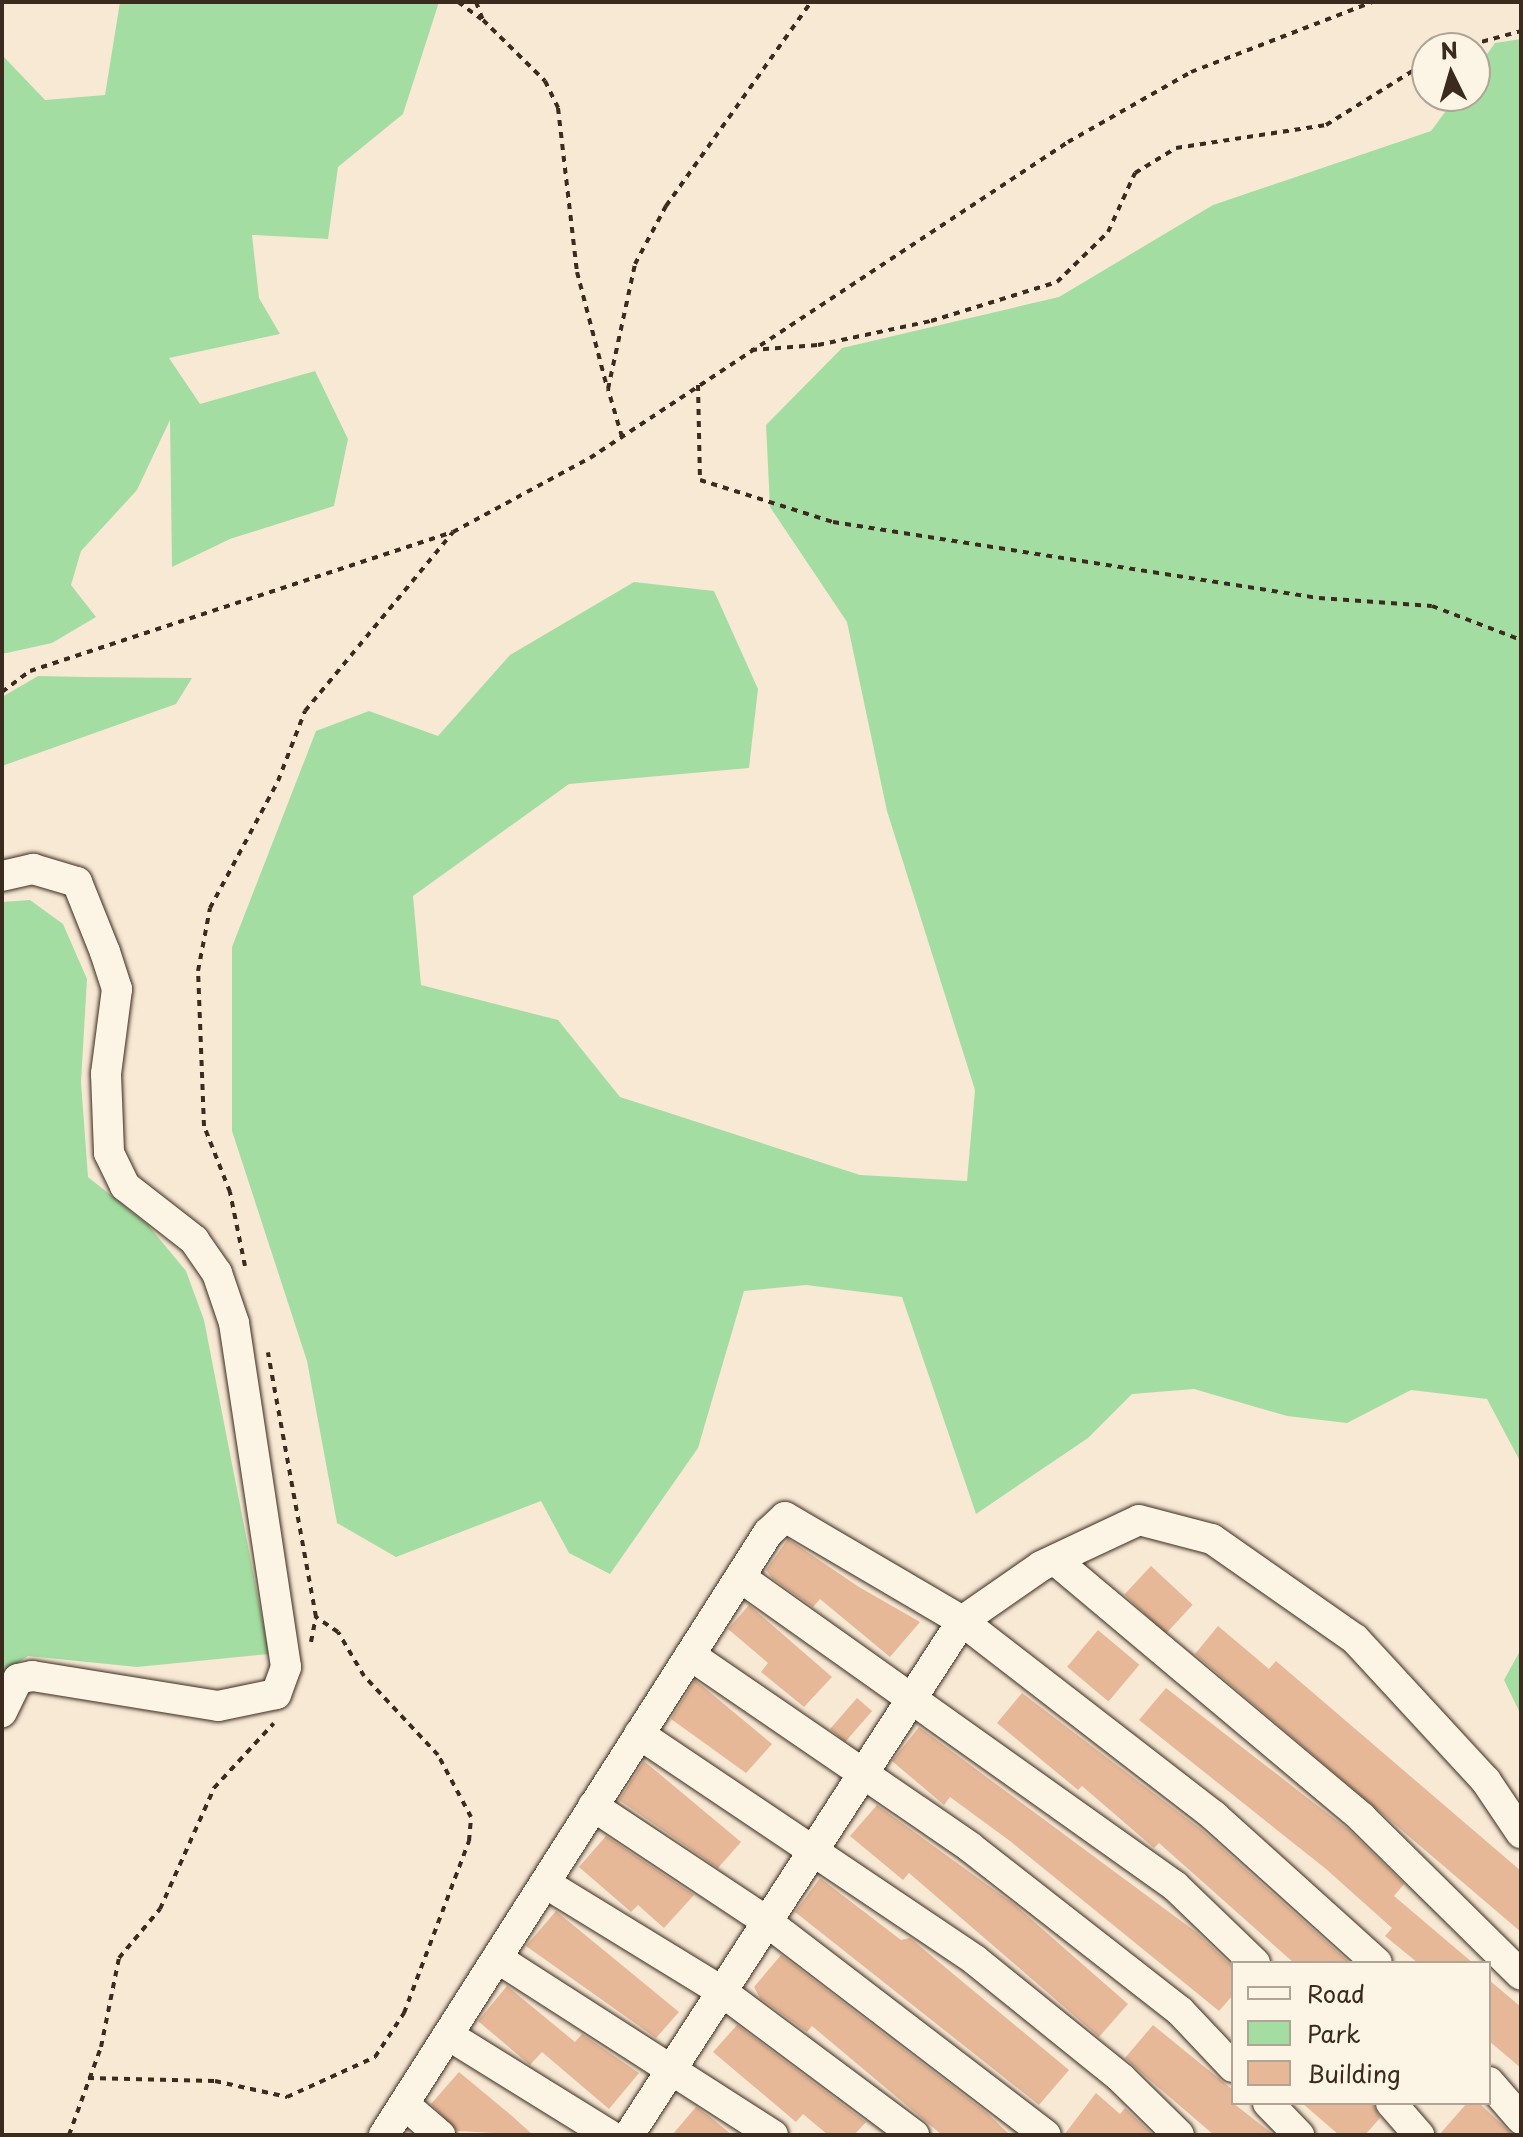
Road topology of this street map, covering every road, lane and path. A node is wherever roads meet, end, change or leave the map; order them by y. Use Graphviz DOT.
graph roads {
  1 [pos="458,2"];
  2 [pos="476,2"];
  3 [pos="811,2"];
  4 [pos="1372,2"];
  5 [pos="483,20"];
  6 [pos="1521,31"];
  7 [pos="1491,39"];
  8 [pos="1411,72"];
  9 [pos="748,350"];
  10 [pos="698,385"];
  11 [pos="608,389"];
  12 [pos="622,437"];
  13 [pos="453,532"];
  14 [pos="1521,640"];
  15 [pos="2,692"];
  16 [pos="2,876"];
  17 [pos="210,908"];
  18 [pos="1055,1560"];
  19 [pos="740,1577"];
  20 [pos="316,1617"];
  21 [pos="962,1621"];
  22 [pos="310,1648"];
  23 [pos="690,1655"];
  24 [pos="909,1702"];
  25 [pos="2,1712"];
  26 [pos="282,1715"];
  27 [pos="639,1734"];
  28 [pos="865,1771"];
  29 [pos="593,1806"];
  30 [pos="1521,1833"];
  31 [pos="815,1848"];
  32 [pos="545,1883"];
  33 [pos="766,1921"];
  34 [pos="497,1958"];
  35 [pos="1253,1961"];
  36 [pos="1375,1961"];
  37 [pos="1521,1975"];
  38 [pos="721,1991"];
  39 [pos="448,2035"];
  40 [pos="1231,2065"];
  41 [pos="670,2071"];
  42 [pos="1491,2084"];
  43 [pos="404,2104"];
  44 [pos="1270,2105"];
  45 [pos="1393,2105"];
  46 [pos="1521,2119"];
  47 [pos="69,2135"];
  48 [pos="384,2135"];
  49 [pos="440,2135"];
  50 [pos="609,2135"];
  51 [pos="629,2135"];
  52 [pos="773,2135"];
  53 [pos="914,2135"];
  54 [pos="1046,2135"];
  55 [pos="1179,2135"];
  56 [pos="1299,2135"];
  57 [pos="1419,2135"];
  1 -- 5 [label="path"];
  2 -- 5 [label="path"];
  3 -- 11 [label="path"];
  4 -- 9 [label="path"];
  5 -- 11 [label="path"];
  6 -- 7 [label="path"];
  8 -- 9 [label="path"];
  9 -- 10 [label="path"];
  10 -- 12 [label="path"];
  10 -- 14 [label="path"];
  11 -- 12 [label="path"];
  12 -- 13 [label="path"];
  13 -- 15 [label="path"];
  13 -- 17 [label="path"];
  16 -- 25 [label="lane"];
  18 -- 21 [label="lane"];
  18 -- 30 [label="lane"];
  18 -- 37 [label="lane"];
  19 -- 21 [label="lane"];
  19 -- 23 [label="lane"];
  19 -- 24 [label="lane"];
  20 -- 22 [label="path"];
  21 -- 24 [label="lane"];
  21 -- 36 [label="lane"];
  23 -- 27 [label="lane"];
  23 -- 28 [label="lane"];
  24 -- 28 [label="lane"];
  24 -- 35 [label="lane"];
  26 -- 47 [label="path"];
  27 -- 29 [label="lane"];
  27 -- 31 [label="lane"];
  28 -- 31 [label="lane"];
  28 -- 40 [label="lane"];
  29 -- 32 [label="lane"];
  29 -- 33 [label="lane"];
  31 -- 33 [label="lane"];
  31 -- 55 [label="lane"];
  32 -- 34 [label="lane"];
  32 -- 38 [label="lane"];
  33 -- 38 [label="lane"];
  33 -- 54 [label="lane"];
  34 -- 39 [label="lane"];
  34 -- 41 [label="lane"];
  38 -- 41 [label="lane"];
  38 -- 53 [label="lane"];
  39 -- 43 [label="lane"];
  39 -- 50 [label="lane"];
  41 -- 51 [label="lane"];
  41 -- 52 [label="lane"];
  42 -- 46 [label="lane"];
  43 -- 48 [label="lane"];
  43 -- 49 [label="lane"];
  44 -- 56 [label="lane"];
  45 -- 57 [label="lane"];
}
